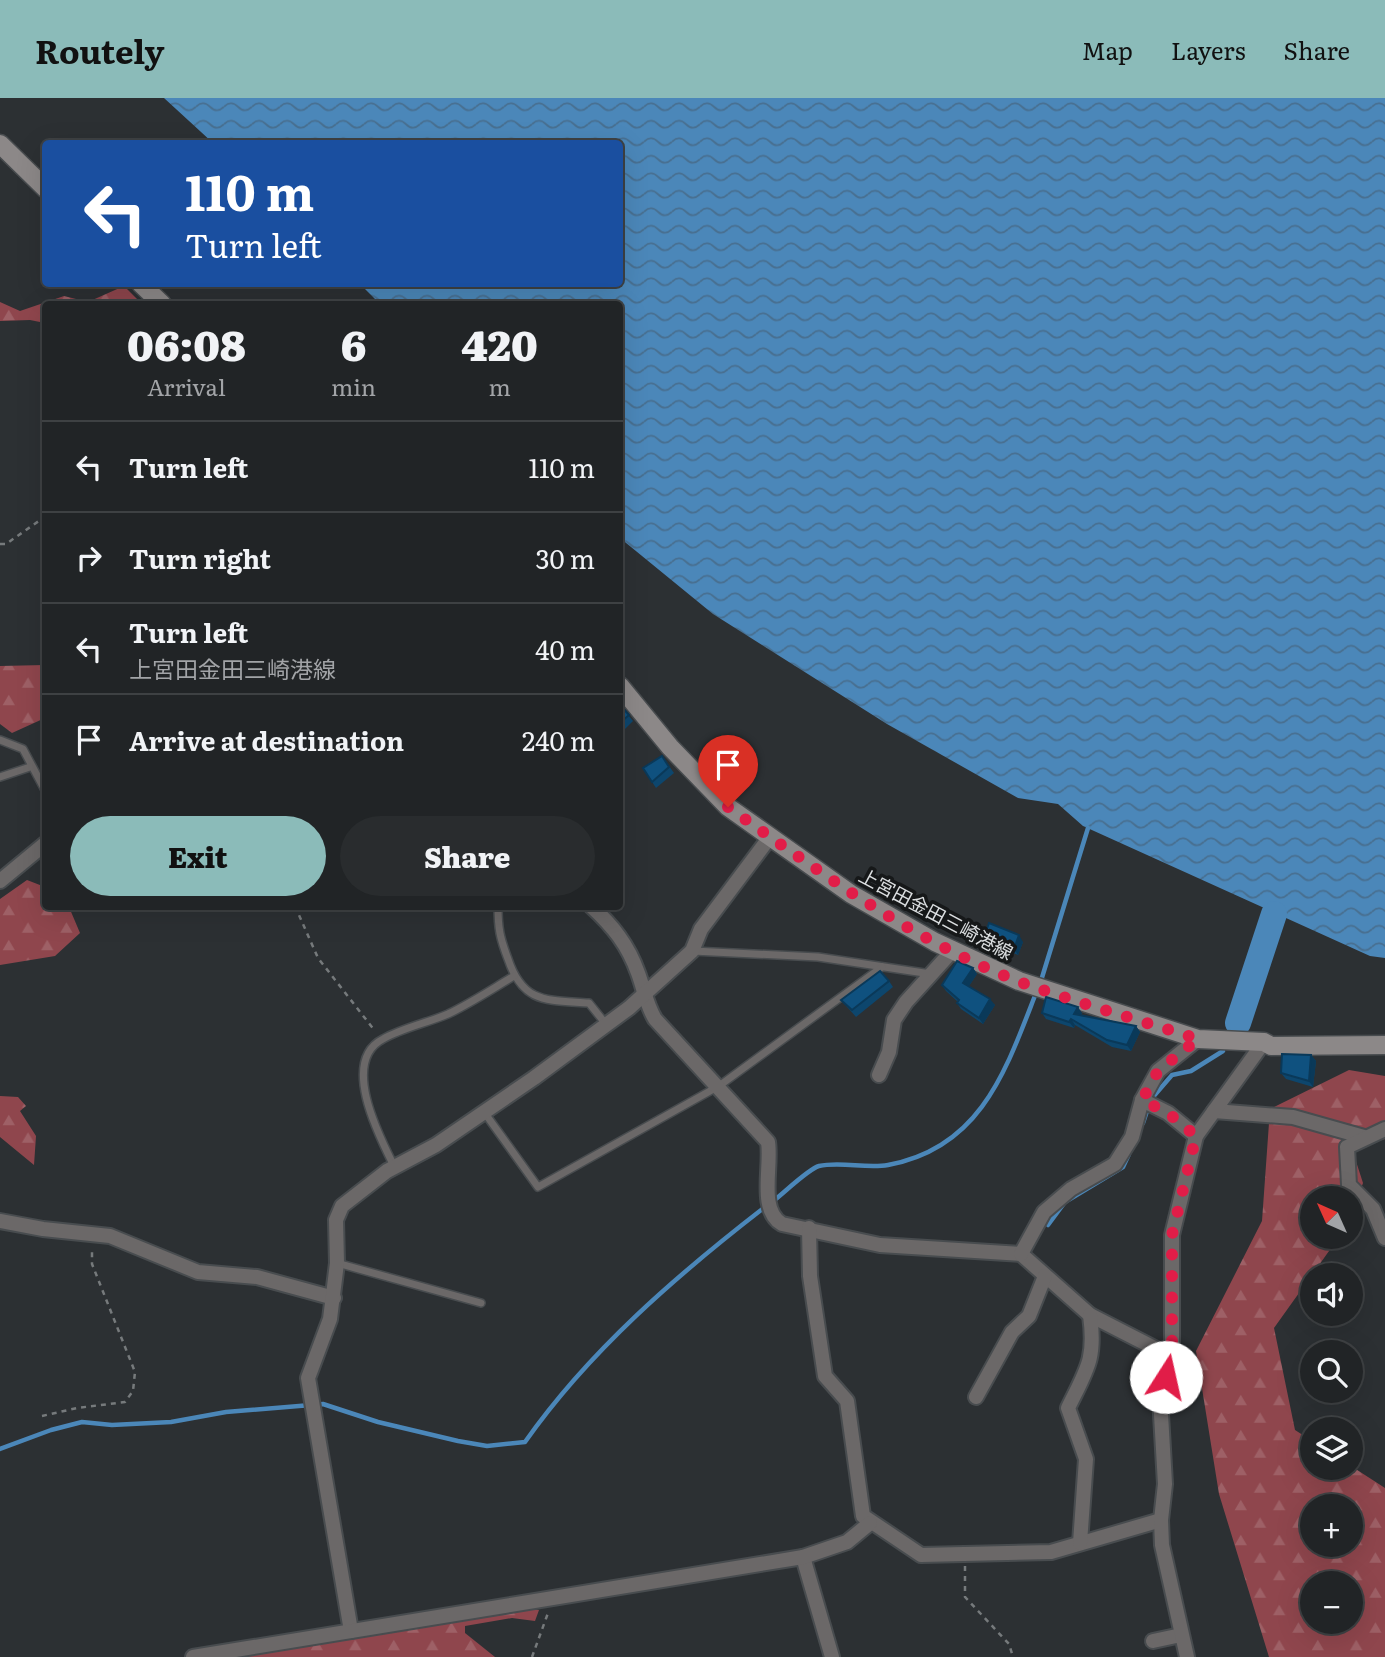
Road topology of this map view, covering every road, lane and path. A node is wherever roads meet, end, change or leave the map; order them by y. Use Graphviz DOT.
graph roads {
  1 [pos="0,144"];
  2 [pos="42,185"];
  3 [pos="144,287"];
  4 [pos="159,301"];
  5 [pos="42,519"];
  6 [pos="0,544"];
  7 [pos="623,695"];
  8 [pos="0,740"];
  9 [pos="30,767"];
  10 [pos="0,777"];
  11 [pos="42,786"];
  12 [pos="770,837"];
  13 [pos="42,846"];
  14 [pos="0,881"];
  15 [pos="297,910"];
  16 [pos="498,910"];
  17 [pos="595,910"];
  18 [pos="953,950"];
  19 [pos="692,951"];
  20 [pos="883,967"];
  21 [pos="934,975"];
  22 [pos="514,976"];
  23 [pos="644,992"];
  24 [pos="605,1023"];
  25 [pos="381,1039"];
  26 [pos="1198,1039"];
  27 [pos="1264,1042"];
  28 [pos="1385,1045"];
  29 [pos="879,1075"];
  30 [pos="719,1086"];
  31 [pos="1142,1100"];
  32 [pos="1214,1111"];
  33 [pos="484,1112"];
  34 [pos="1385,1129"];
  35 [pos="1196,1136"];
  36 [pos="1364,1137"];
  37 [pos="394,1166"];
  38 [pos="0,1221"];
  39 [pos="809,1228"];
  40 [pos="92,1234"];
  41 [pos="1385,1238"];
  42 [pos="1021,1254"];
  43 [pos="337,1263"];
  44 [pos="1045,1276"];
  45 [pos="334,1298"];
  46 [pos="481,1303"];
  47 [pos="1090,1315"];
  48 [pos="1172,1357"];
  49 [pos="976,1397"];
  50 [pos="42,1416"];
  51 [pos="1161,1520"];
  52 [pos="870,1523"];
  53 [pos="1080,1543"];
  54 [pos="965,1554"];
  55 [pos="803,1557"];
  56 [pos="552,1597"];
  57 [pos="351,1631"];
  58 [pos="1181,1635"];
  59 [pos="1153,1641"];
  60 [pos="193,1657"];
  61 [pos="532,1657"];
  62 [pos="832,1657"];
  63 [pos="1013,1657"];
  64 [pos="1187,1657"];
  1 -- 2 [label="main road"];
  3 -- 4 [label="main road"];
  5 -- 6 [label="path"];
  7 -- 12 [label="main road, 上宮田金田三崎港線"];
  8 -- 9 [label="lane"];
  9 -- 10 [label="lane"];
  9 -- 11 [label="lane"];
  12 -- 18 [label="main road, 上宮田金田三崎港線"];
  12 -- 19 [label="street"];
  13 -- 14 [label="street"];
  15 -- 25 [label="path"];
  16 -- 22 [label="lane"];
  17 -- 23 [label="street"];
  18 -- 21 [label="street"];
  18 -- 26 [label="main road, 上宮田金田三崎港線"];
  19 -- 20 [label="lane"];
  19 -- 23 [label="street"];
  20 -- 21 [label="lane"];
  20 -- 30 [label="lane"];
  21 -- 29 [label="street"];
  22 -- 24 [label="lane"];
  22 -- 25 [label="lane"];
  23 -- 24 [label="street"];
  23 -- 30 [label="street"];
  24 -- 33 [label="street"];
  25 -- 37 [label="lane"];
  26 -- 27 [label="main road, 上宮田金田三崎港線"];
  26 -- 31 [label="street"];
  27 -- 28 [label="main road, 上宮田金田三崎港線"];
  27 -- 32 [label="street"];
  30 -- 33 [label="lane"];
  30 -- 39 [label="street"];
  31 -- 35 [label="street"];
  31 -- 42 [label="street"];
  32 -- 35 [label="street"];
  32 -- 36 [label="street"];
  33 -- 37 [label="street"];
  34 -- 36 [label="street"];
  35 -- 48 [label="street"];
  36 -- 41 [label="street"];
  37 -- 43 [label="street"];
  38 -- 40 [label="street"];
  39 -- 42 [label="street"];
  39 -- 52 [label="street"];
  40 -- 45 [label="street"];
  40 -- 50 [label="path"];
  42 -- 44 [label="street"];
  43 -- 45 [label="street"];
  43 -- 46 [label="lane"];
  44 -- 47 [label="street"];
  44 -- 49 [label="street"];
  45 -- 57 [label="street"];
  47 -- 48 [label="street"];
  47 -- 53 [label="street"];
  48 -- 51 [label="street"];
  51 -- 53 [label="street"];
  51 -- 58 [label="street"];
  52 -- 54 [label="street"];
  52 -- 55 [label="street"];
  53 -- 54 [label="street"];
  54 -- 63 [label="path"];
  55 -- 56 [label="street"];
  55 -- 62 [label="street"];
  56 -- 57 [label="street"];
  56 -- 61 [label="path"];
  57 -- 60 [label="street"];
  58 -- 59 [label="street"];
  58 -- 64 [label="street"];
}
